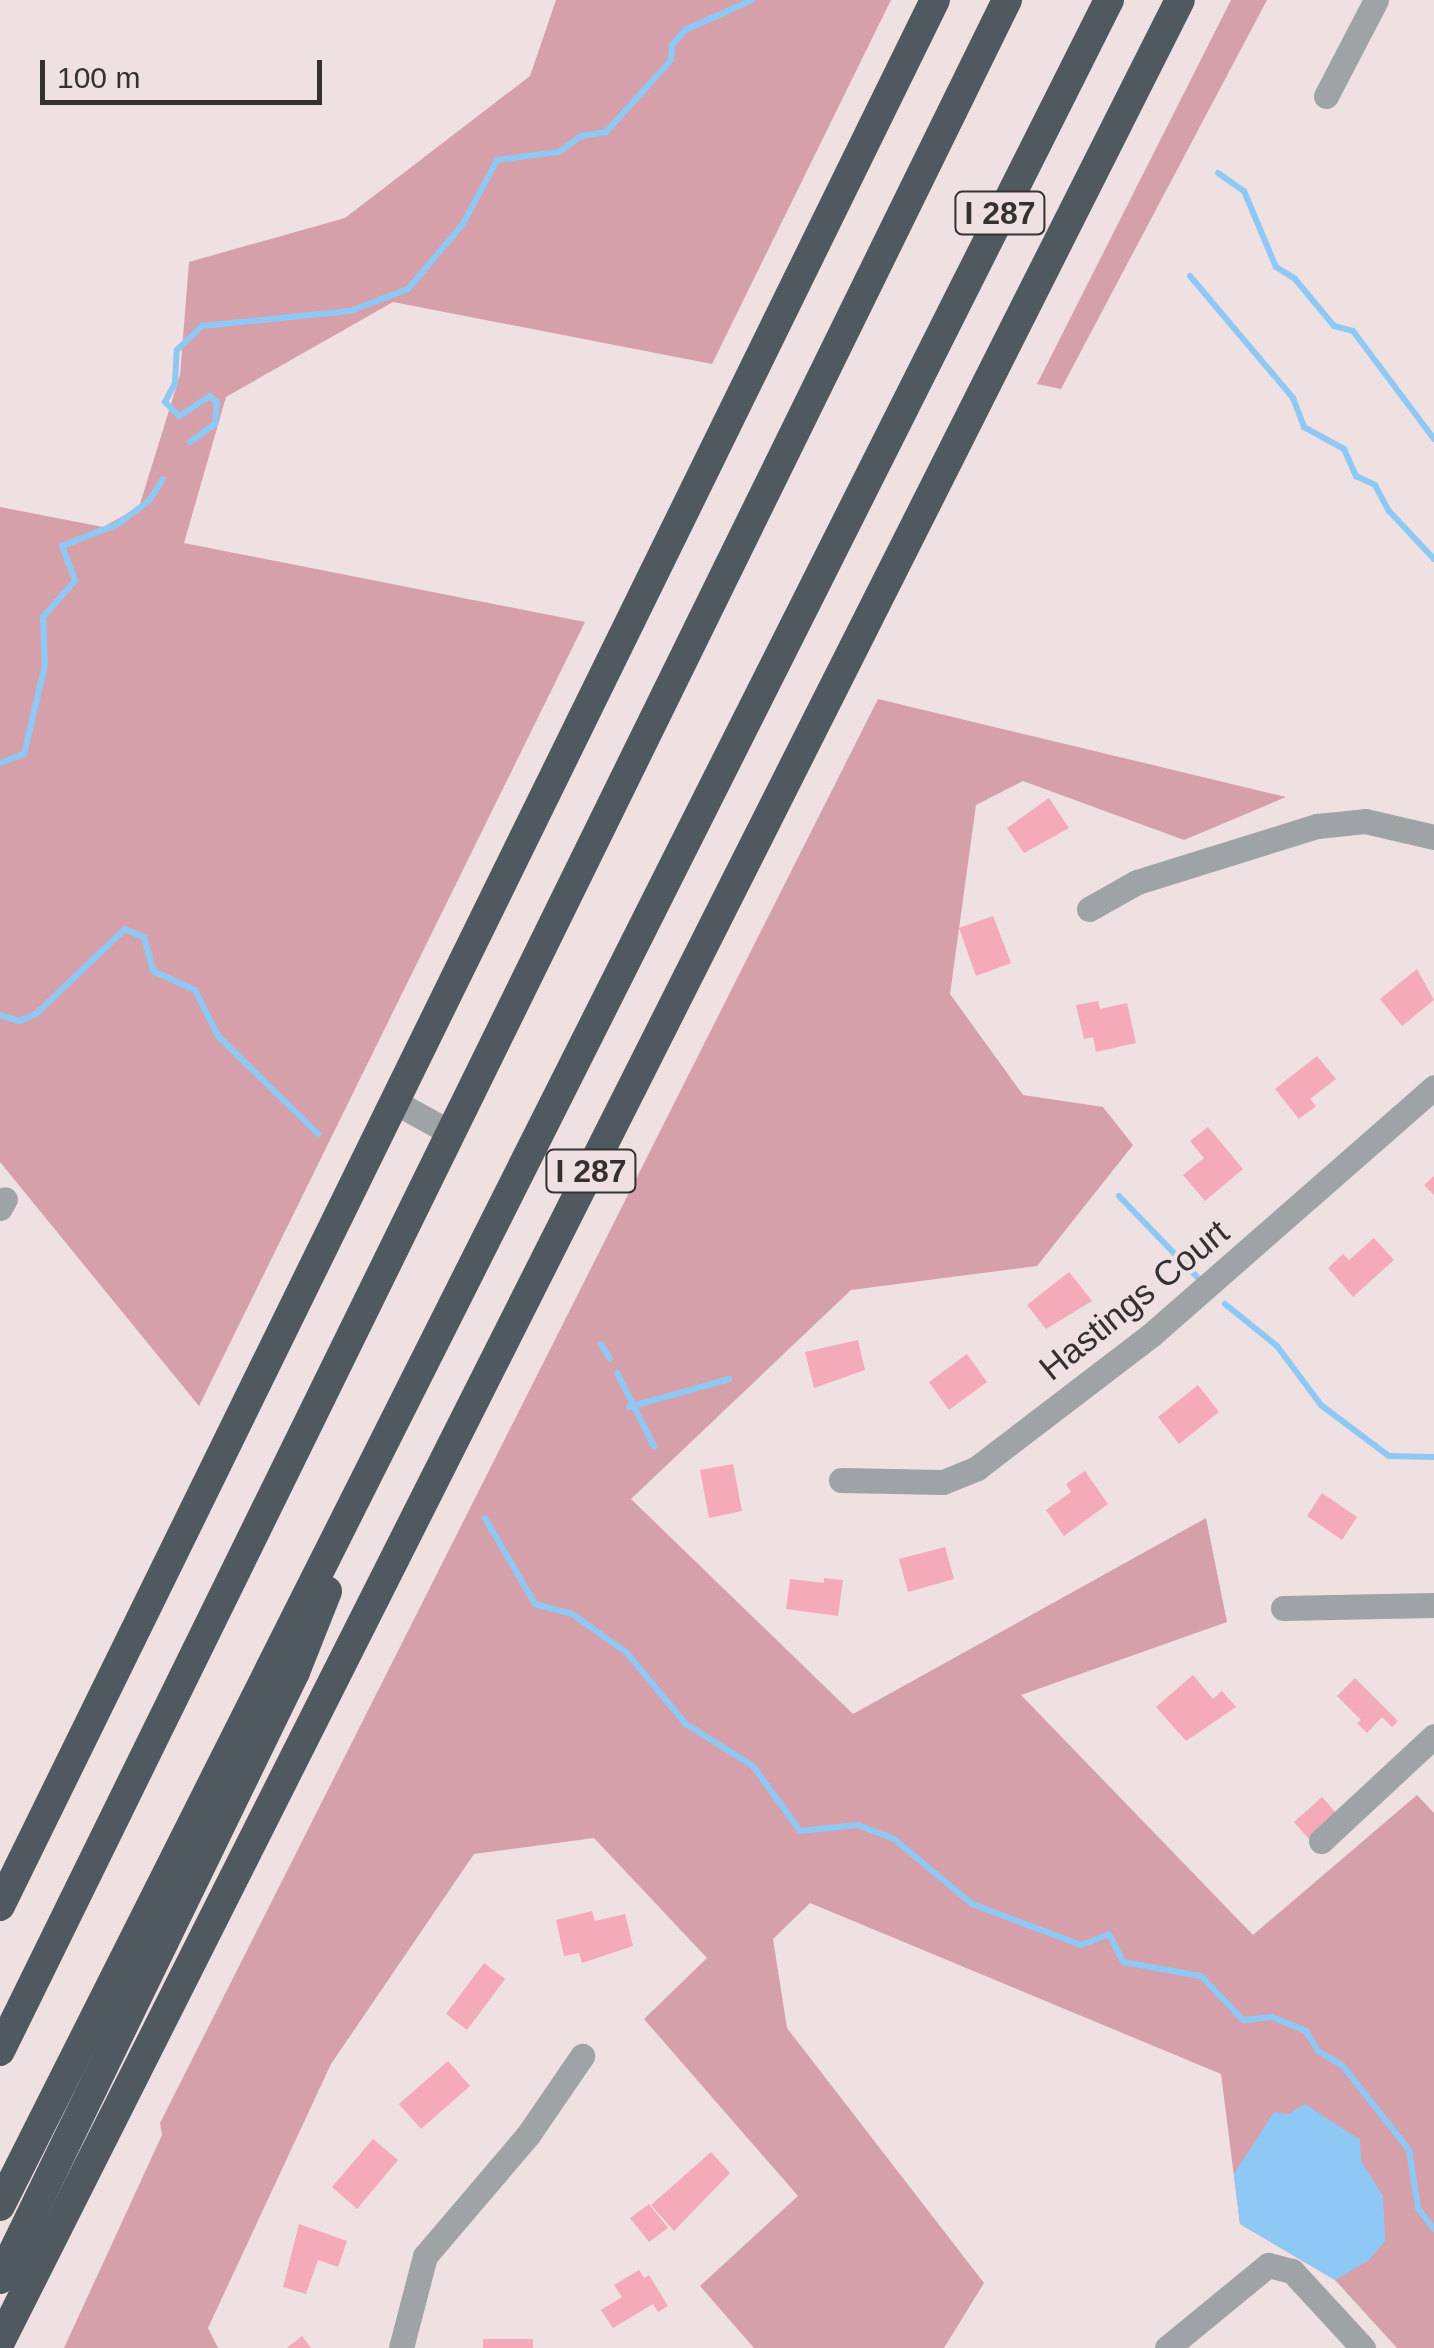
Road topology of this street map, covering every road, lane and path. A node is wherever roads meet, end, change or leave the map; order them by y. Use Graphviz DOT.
graph roads {
  1 [pos="935,0"];
  2 [pos="1008,0"];
  3 [pos="1108,0"];
  4 [pos="1180,0"];
  5 [pos="1376,0"];
  6 [pos="1326,96"];
  7 [pos="1434,837"];
  8 [pos="1089,909"];
  9 [pos="1434,1087"];
  10 [pos="395,1102"];
  11 [pos="451,1133"];
  12 [pos="392,1423"];
  13 [pos="841,1480"];
  14 [pos="1434,1605"];
  15 [pos="1283,1608"];
  16 [pos="1434,1736"];
  17 [pos="1321,1842"];
  18 [pos="0,1906"];
  19 [pos="0,2051"];
  20 [pos="582,2056"];
  21 [pos="0,2206"];
  22 [pos="0,2279"];
  23 [pos="0,2342"];
  24 [pos="401,2348"];
  25 [pos="1168,2348"];
  26 [pos="1363,2348"];
  1 -- 10 [label="highway"];
  2 -- 11 [label="highway, I 287"];
  3 -- 12 [label="highway, I 287"];
  4 -- 23 [label="highway, I 287"];
  5 -- 6 [label="street"];
  7 -- 8 [label="street"];
  9 -- 13 [label="street, Hastings Court"];
  10 -- 11 [label="street"];
  10 -- 18 [label="highway"];
  11 -- 19 [label="highway, I 287"];
  12 -- 21 [label="highway, I 287"];
  12 -- 22 [label="highway"];
  14 -- 15 [label="street"];
  16 -- 17 [label="street"];
  20 -- 24 [label="street"];
  25 -- 26 [label="street"];
}
